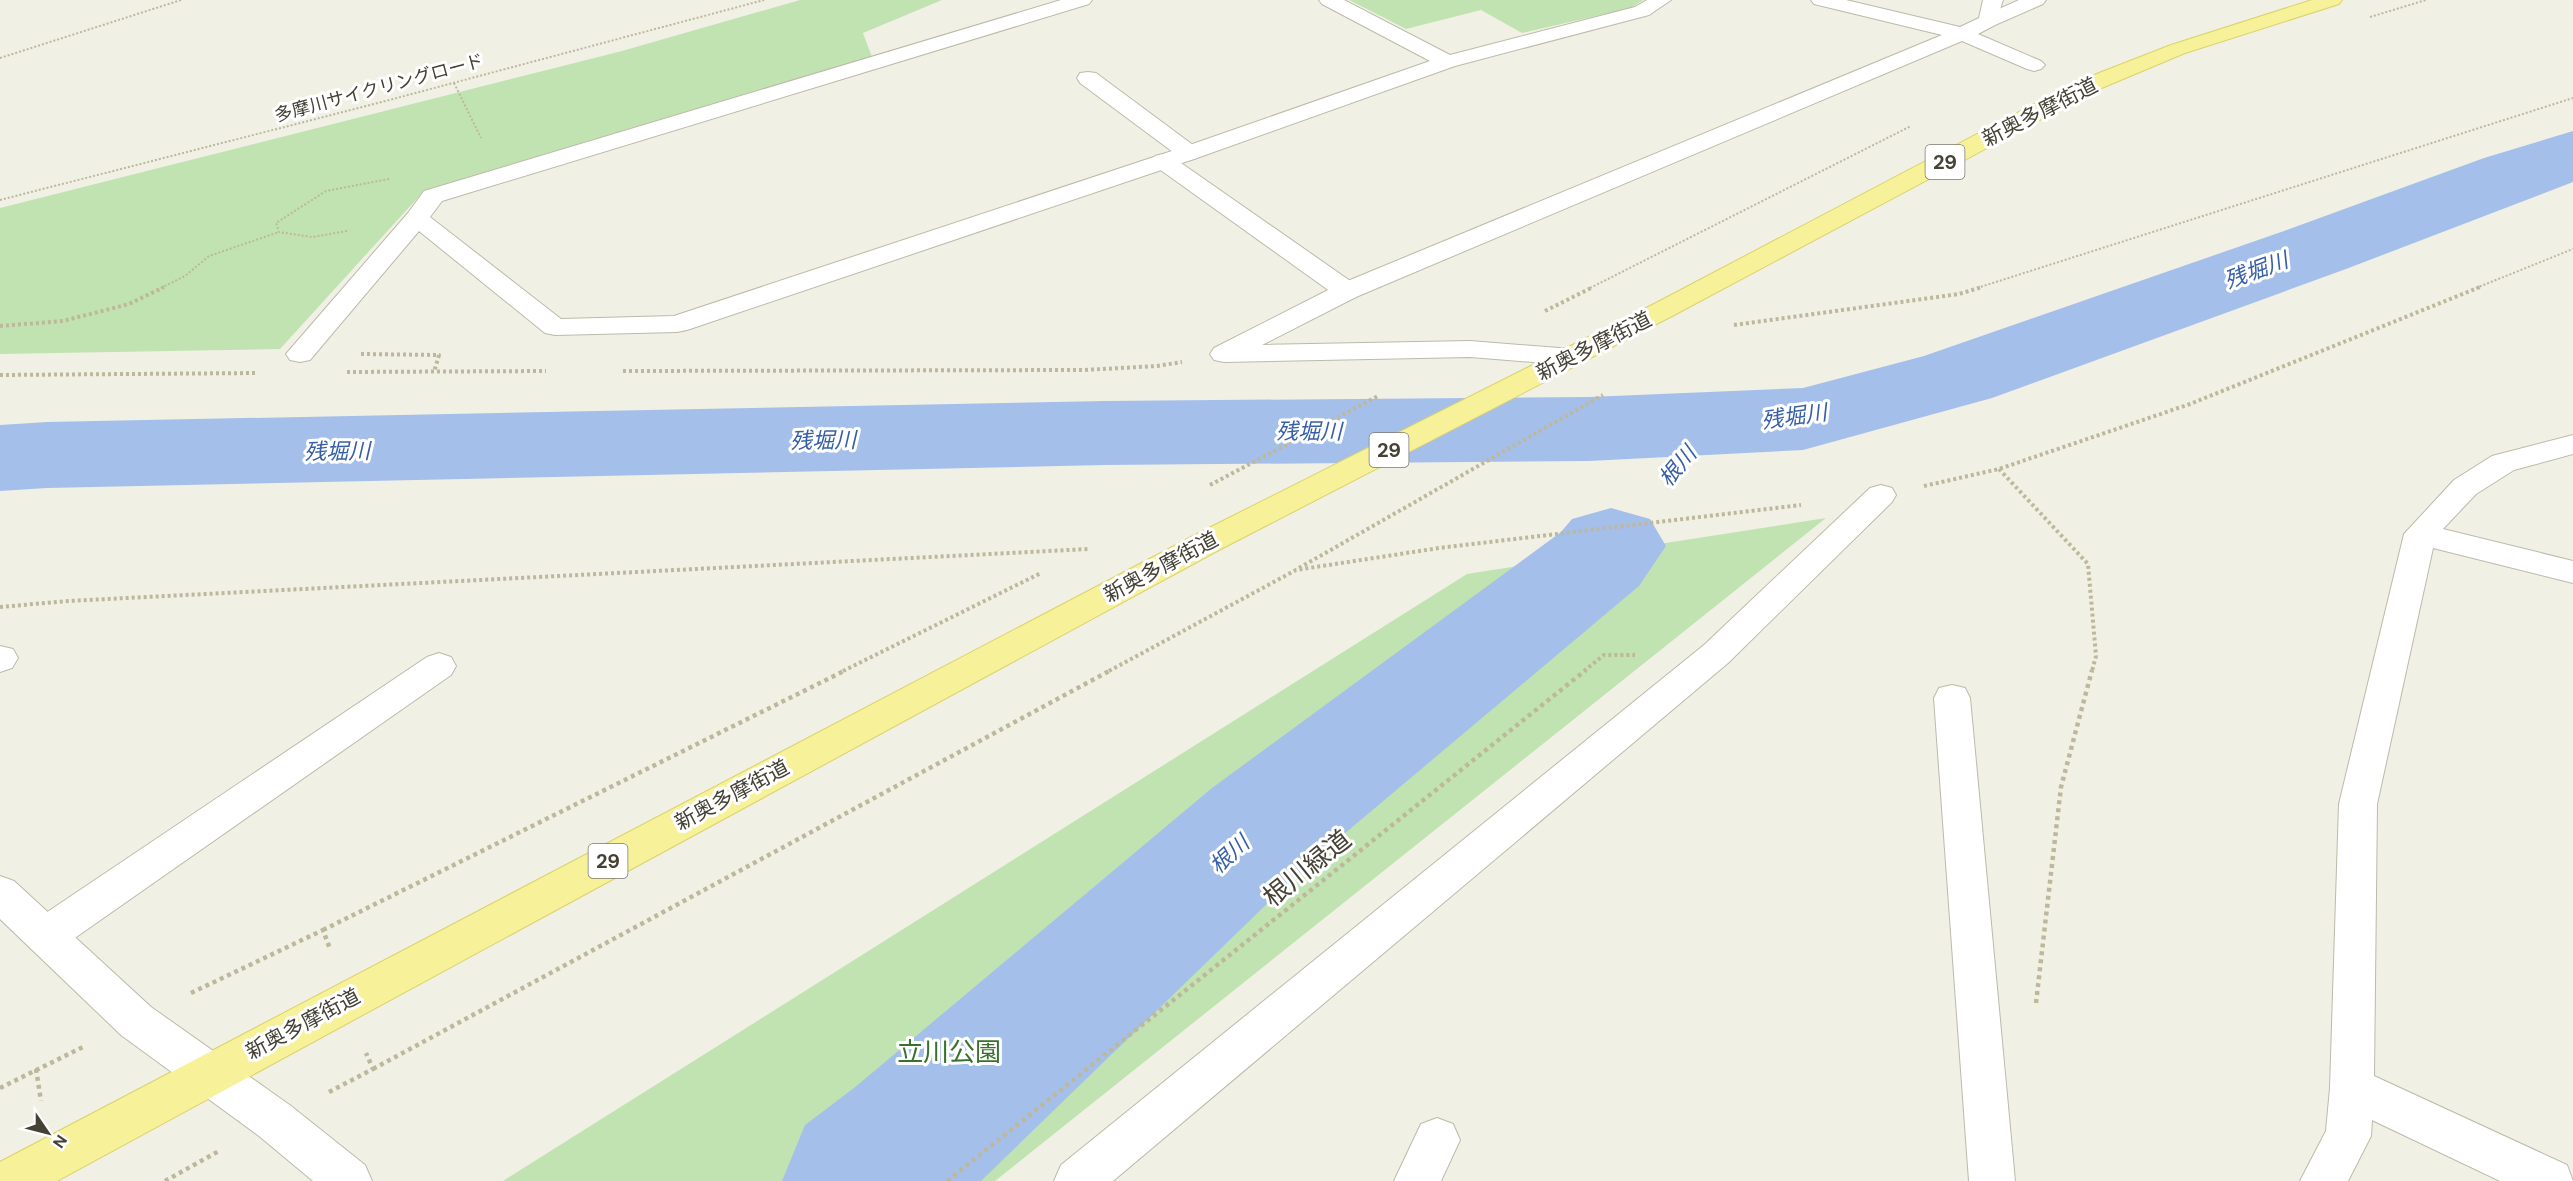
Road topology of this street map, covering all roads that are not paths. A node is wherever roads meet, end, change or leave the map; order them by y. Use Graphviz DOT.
graph roads {
  1 [pos="1082,0"];
  2 [pos="1329,0"];
  3 [pos="1661,0"];
  4 [pos="1821,0"];
  5 [pos="1993,0"];
  6 [pos="2036,0"];
  7 [pos="2332,0"];
  8 [pos="1988,21"];
  9 [pos="1962,34"];
  10 [pos="1448,62"];
  11 [pos="2034,65"];
  12 [pos="1088,78"];
  13 [pos="1189,153"];
  14 [pos="1163,161"];
  15 [pos="417,218"];
  16 [pos="1347,291"];
  17 [pos="300,354"];
  18 [pos="1572,357"];
  19 [pos="2573,444"];
  20 [pos="1881,495"];
  21 [pos="2420,534"];
  22 [pos="2573,572"];
  23 [pos="439,666"];
  24 [pos="1952,698"];
  25 [pos="0,893"];
  26 [pos="45,936"];
  27 [pos="209,1075"];
  28 [pos="2352,1088"];
  29 [pos="2348,1136"];
  30 [pos="1437,1140"];
  31 [pos="11,1181"];
  32 [pos="349,1181"];
  33 [pos="1077,1181"];
  34 [pos="1417,1181"];
  35 [pos="1992,1181"];
  36 [pos="2323,1181"];
  37 [pos="2348,1181"];
  38 [pos="2551,1181"];
  1 -- 15 [label="street"];
  2 -- 10 [label="street"];
  3 -- 10 [label="street"];
  4 -- 9 [label="street"];
  5 -- 8 [label="street"];
  6 -- 8 [label="street"];
  7 -- 18 [label="main road, 新奥多摩街道 / 29"];
  8 -- 9 [label="street"];
  9 -- 11 [label="street"];
  9 -- 16 [label="street"];
  10 -- 13 [label="street"];
  12 -- 13 [label="street"];
  13 -- 14 [label="street"];
  14 -- 15 [label="street"];
  14 -- 16 [label="street"];
  15 -- 17 [label="street"];
  16 -- 18 [label="street"];
  18 -- 27 [label="main road, 新奥多摩街道 / 29"];
  19 -- 21 [label="street"];
  20 -- 33 [label="street"];
  21 -- 22 [label="street"];
  21 -- 28 [label="street"];
  23 -- 26 [label="street"];
  24 -- 35 [label="street"];
  25 -- 26 [label="street"];
  26 -- 27 [label="street"];
  27 -- 31 [label="main road, 新奥多摩街道 / 29"];
  27 -- 32 [label="street"];
  28 -- 29 [label="street"];
  28 -- 38 [label="street"];
  29 -- 36 [label="street"];
  29 -- 37 [label="street"];
  30 -- 34 [label="street"];
}
